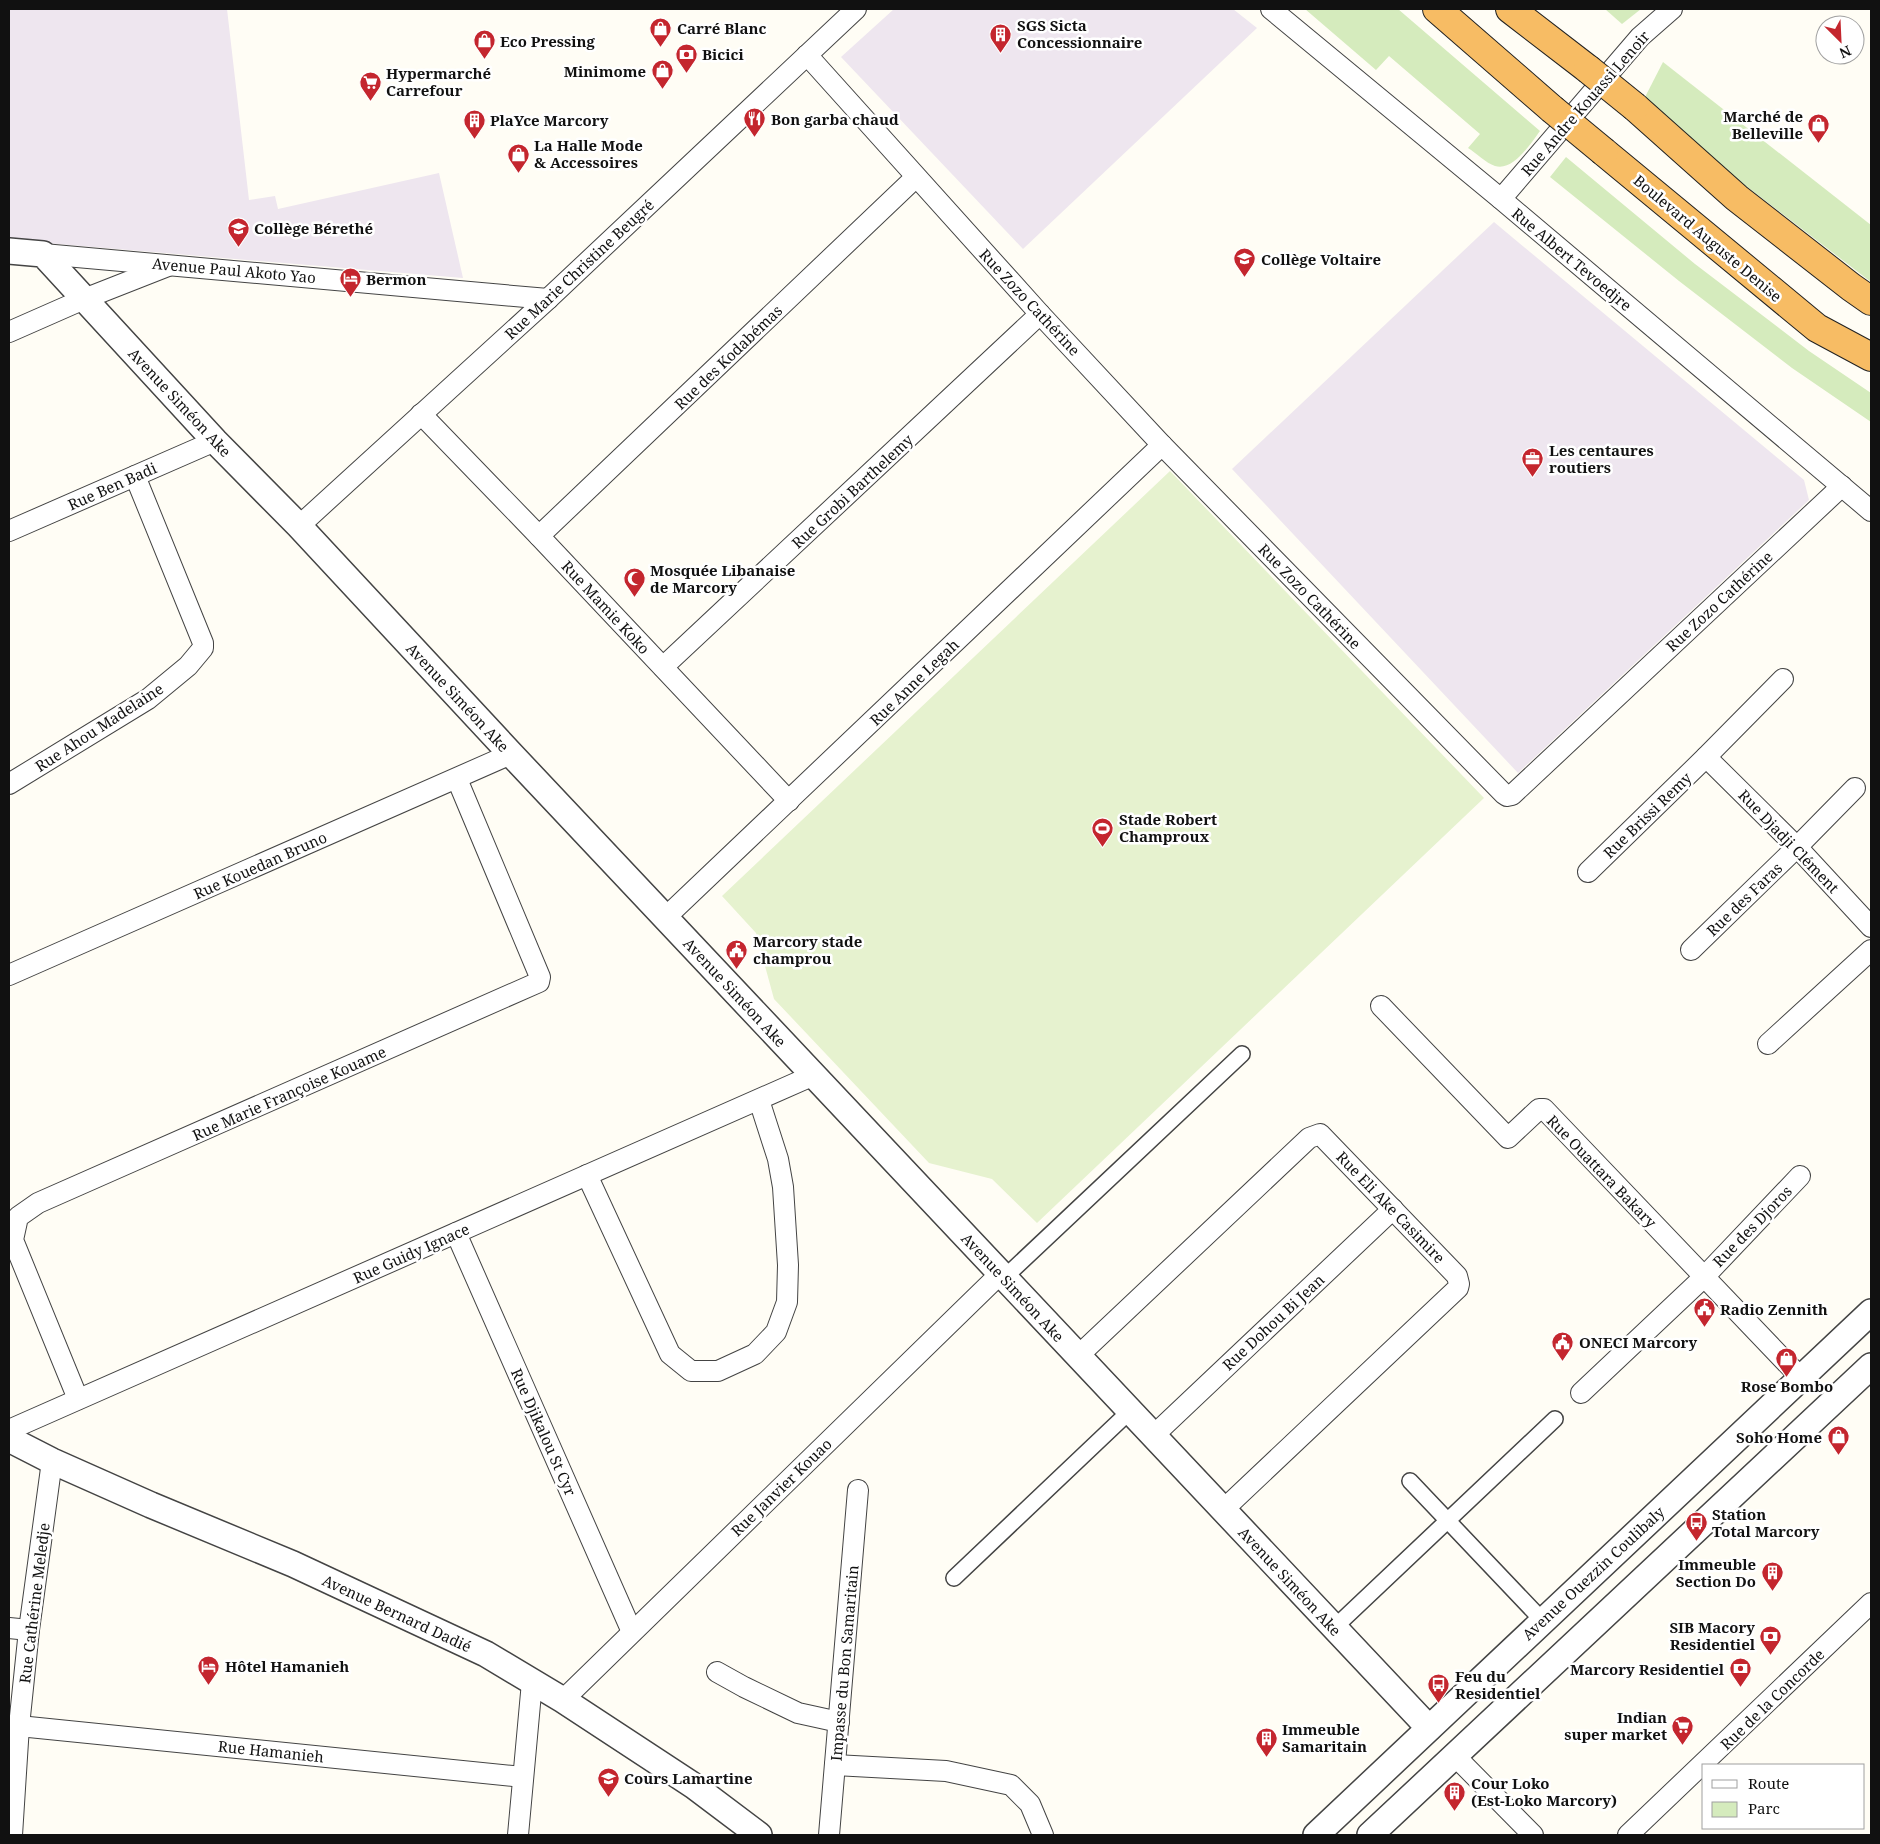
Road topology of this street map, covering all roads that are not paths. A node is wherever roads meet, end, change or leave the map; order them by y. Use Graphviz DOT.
graph roads {
  1 [pos="856,9"];
  2 [pos="1271,9"];
  3 [pos="1437,9"];
  4 [pos="1510,9"];
  5 [pos="1536,9"];
  6 [pos="1672,9"];
  7 [pos="807,55"];
  8 [pos="1588,69"];
  9 [pos="916,177"];
  10 [pos="1501,199"];
  11 [pos="9,251"];
  12 [pos="43,254"];
  13 [pos="172,265"];
  14 [pos="84,298"];
  15 [pos="548,298"];
  16 [pos="1871,301"];
  17 [pos="1040,314"];
  18 [pos="1817,328"];
  19 [pos="9,332"];
  20 [pos="1871,357"];
  21 [pos="1871,372"];
  22 [pos="421,414"];
  23 [pos="216,441"];
  24 [pos="1162,445"];
  25 [pos="135,476"];
  26 [pos="1842,486"];
  27 [pos="1871,511"];
  28 [pos="299,526"];
  29 [pos="9,531"];
  30 [pos="539,536"];
  31 [pos="663,667"];
  32 [pos="1783,679"];
  33 [pos="511,754"];
  34 [pos="1706,758"];
  35 [pos="457,779"];
  36 [pos="9,784"];
  37 [pos="1855,788"];
  38 [pos="789,801"];
  39 [pos="1797,847"];
  40 [pos="1588,872"];
  41 [pos="666,918"];
  42 [pos="1871,926"];
  43 [pos="1691,950"];
  44 [pos="1871,950"];
  45 [pos="9,975"];
  46 [pos="1381,1006"];
  47 [pos="1768,1044"];
  48 [pos="1242,1054"];
  49 [pos="814,1076"];
  50 [pos="759,1100"];
  51 [pos="587,1175"];
  52 [pos="1800,1176"];
  53 [pos="1393,1209"];
  54 [pos="456,1233"];
  55 [pos="1002,1276"];
  56 [pos="1704,1277"];
  57 [pos="1871,1312"];
  58 [pos="1078,1356"];
  59 [pos="1871,1366"];
  60 [pos="1801,1378"];
  61 [pos="1582,1393"];
  62 [pos="78,1399"];
  63 [pos="1130,1411"];
  64 [pos="1555,1418"];
  65 [pos="9,1430"];
  66 [pos="1153,1436"];
  67 [pos="9,1438"];
  68 [pos="52,1461"];
  69 [pos="1410,1481"];
  70 [pos="858,1490"];
  71 [pos="1223,1510"];
  72 [pos="1448,1520"];
  73 [pos="954,1578"];
  74 [pos="1871,1603"];
  75 [pos="1543,1620"];
  76 [pos="9,1628"];
  77 [pos="1334,1628"];
  78 [pos="29,1630"];
  79 [pos="632,1632"];
  80 [pos="717,1672"];
  81 [pos="532,1682"];
  82 [pos="563,1700"];
  83 [pos="839,1722"];
  84 [pos="19,1726"];
  85 [pos="1429,1728"];
  86 [pos="1455,1756"];
  87 [pos="1702,1764"];
  88 [pos="1702,1764"];
  89 [pos="835,1765"];
  90 [pos="524,1777"];
  91 [pos="11,1804"];
  92 [pos="12,1835"];
  93 [pos="518,1835"];
  94 [pos="759,1835"];
  95 [pos="829,1835"];
  96 [pos="1043,1835"];
  97 [pos="1316,1835"];
  98 [pos="1370,1835"];
  99 [pos="1533,1835"];
  100 [pos="1628,1835"];
  1 -- 7 [label="street, Rue Marie Christine Beugré"];
  2 -- 10 [label="street, Rue Albert Tevoedjre"];
  3 -- 18 [label="highway, Boulevard Auguste Denise, bridge"];
  4 -- 8 [label="highway"];
  5 -- 8 [label="highway"];
  6 -- 10 [label="street, Rue Andre Kouassi Lenoir"];
  7 -- 9 [label="street, Rue Zozo Cathérine"];
  7 -- 15 [label="street, Rue Marie Christine Beugré"];
  8 -- 16 [label="highway, bridge"];
  9 -- 17 [label="street, Rue Zozo Cathérine"];
  9 -- 30 [label="street, Rue des Kodabémas"];
  10 -- 26 [label="street, Rue Albert Tevoedjre"];
  11 -- 12 [label="street, Avenue Paul Akoto Yao"];
  12 -- 13 [label="street, Avenue Paul Akoto Yao"];
  12 -- 14 [label="street, Avenue Siméon Ake"];
  13 -- 14 [label="street"];
  13 -- 15 [label="street, Avenue Paul Akoto Yao"];
  14 -- 19 [label="street"];
  14 -- 23 [label="street, Avenue Siméon Ake"];
  15 -- 22 [label="street, Rue Marie Christine Beugré"];
  17 -- 24 [label="street, Rue Zozo Cathérine"];
  17 -- 31 [label="street, Rue Grobi Barthelemy"];
  18 -- 20 [label="highway, Boulevard Auguste Denise"];
  18 -- 21 [label="highway"];
  22 -- 28 [label="street, Rue Marie Christine Beugré"];
  22 -- 30 [label="street, Rue Mamie Koko"];
  23 -- 25 [label="street, Rue Ben Badi"];
  23 -- 28 [label="street, Avenue Siméon Ake"];
  24 -- 26 [label="street, Rue Zozo Cathérine"];
  24 -- 38 [label="street, Rue Anne Legah"];
  25 -- 29 [label="street, Rue Ben Badi"];
  25 -- 36 [label="street, Rue Ahou Madelaine"];
  26 -- 27 [label="street, Rue Albert Tevoedjre"];
  28 -- 33 [label="street, Avenue Siméon Ake"];
  30 -- 31 [label="street, Rue Mamie Koko"];
  31 -- 38 [label="street, Rue Mamie Koko"];
  32 -- 34 [label="street, Rue Brissi Remy"];
  33 -- 35 [label="street, Rue Kouedan Bruno"];
  33 -- 41 [label="street, Avenue Siméon Ake"];
  34 -- 39 [label="street, Rue Djadji Clément"];
  34 -- 40 [label="street, Rue Brissi Remy"];
  35 -- 45 [label="street, Rue Kouedan Bruno"];
  35 -- 62 [label="street, Rue Marie Françoise Kouame"];
  37 -- 39 [label="street, Rue des Faras"];
  38 -- 41 [label="street, Rue Anne Legah"];
  39 -- 42 [label="street, Rue Djadji Clément"];
  39 -- 43 [label="street, Rue des Faras"];
  41 -- 49 [label="street, Avenue Siméon Ake"];
  44 -- 47 [label="street"];
  46 -- 56 [label="street, Rue Ouattara Bakary"];
  48 -- 55 [label="street"];
  49 -- 50 [label="street, Rue Guidy Ignace"];
  49 -- 55 [label="street, Avenue Siméon Ake"];
  50 -- 51 [label="street, Rue Guidy Ignace"];
  50 -- 51 [label="street"];
  51 -- 54 [label="street, Rue Guidy Ignace"];
  52 -- 56 [label="street, Rue des Djoros"];
  53 -- 58 [label="street, Rue Eli Ake Casimire"];
  53 -- 66 [label="street, Rue Dohou Bi Jean"];
  53 -- 71 [label="street, Rue Eli Ake Casimire"];
  54 -- 62 [label="street, Rue Guidy Ignace"];
  54 -- 79 [label="street, Rue Djikalou St Cyr"];
  55 -- 58 [label="street, Avenue Siméon Ake"];
  55 -- 79 [label="street, Rue Janvier Kouao"];
  56 -- 60 [label="street, Rue Ouattara Bakary"];
  56 -- 61 [label="street, Rue des Djoros"];
  57 -- 60 [label="street, Avenue Ouezzin Coulibaly"];
  58 -- 63 [label="street, Avenue Siméon Ake"];
  59 -- 86 [label="street"];
  60 -- 75 [label="street, Avenue Ouezzin Coulibaly"];
  62 -- 65 [label="street, Rue Guidy Ignace"];
  63 -- 66 [label="street, Avenue Siméon Ake"];
  63 -- 73 [label="street"];
  64 -- 72 [label="street"];
  66 -- 71 [label="street, Avenue Siméon Ake"];
  67 -- 68 [label="street, Avenue Bernard Dadié"];
  68 -- 78 [label="street, Rue Cathérine Meledje"];
  68 -- 81 [label="street, Avenue Bernard Dadié"];
  69 -- 72 [label="street"];
  70 -- 83 [label="street, Impasse du Bon Samaritain"];
  71 -- 77 [label="street, Avenue Siméon Ake"];
  72 -- 75 [label="street"];
  72 -- 77 [label="street"];
  74 -- 87 [label="street, Rue de la Concorde"];
  75 -- 85 [label="street, Avenue Ouezzin Coulibaly"];
  76 -- 78 [label="street"];
  77 -- 85 [label="street, Avenue Siméon Ake"];
  78 -- 84 [label="street, Rue Cathérine Meledje"];
  79 -- 82 [label="street, Rue Janvier Kouao"];
  80 -- 83 [label="street"];
  81 -- 82 [label="street, Avenue Bernard Dadié"];
  81 -- 90 [label="street"];
  82 -- 94 [label="street, Avenue Bernard Dadié"];
  83 -- 89 [label="street, Impasse du Bon Samaritain"];
  84 -- 90 [label="street, Rue Hamanieh"];
  84 -- 91 [label="street, Rue Cathérine Meledje"];
  85 -- 97 [label="street, Avenue Ouezzin Coulibaly"];
  86 -- 98 [label="street"];
  86 -- 99 [label="street"];
  88 -- 100 [label="street, Rue de la Concorde"];
  89 -- 95 [label="street, Impasse du Bon Samaritain"];
  89 -- 96 [label="street"];
  90 -- 93 [label="street"];
  91 -- 92 [label="street, Rue Cathérine Meledje"];
}
